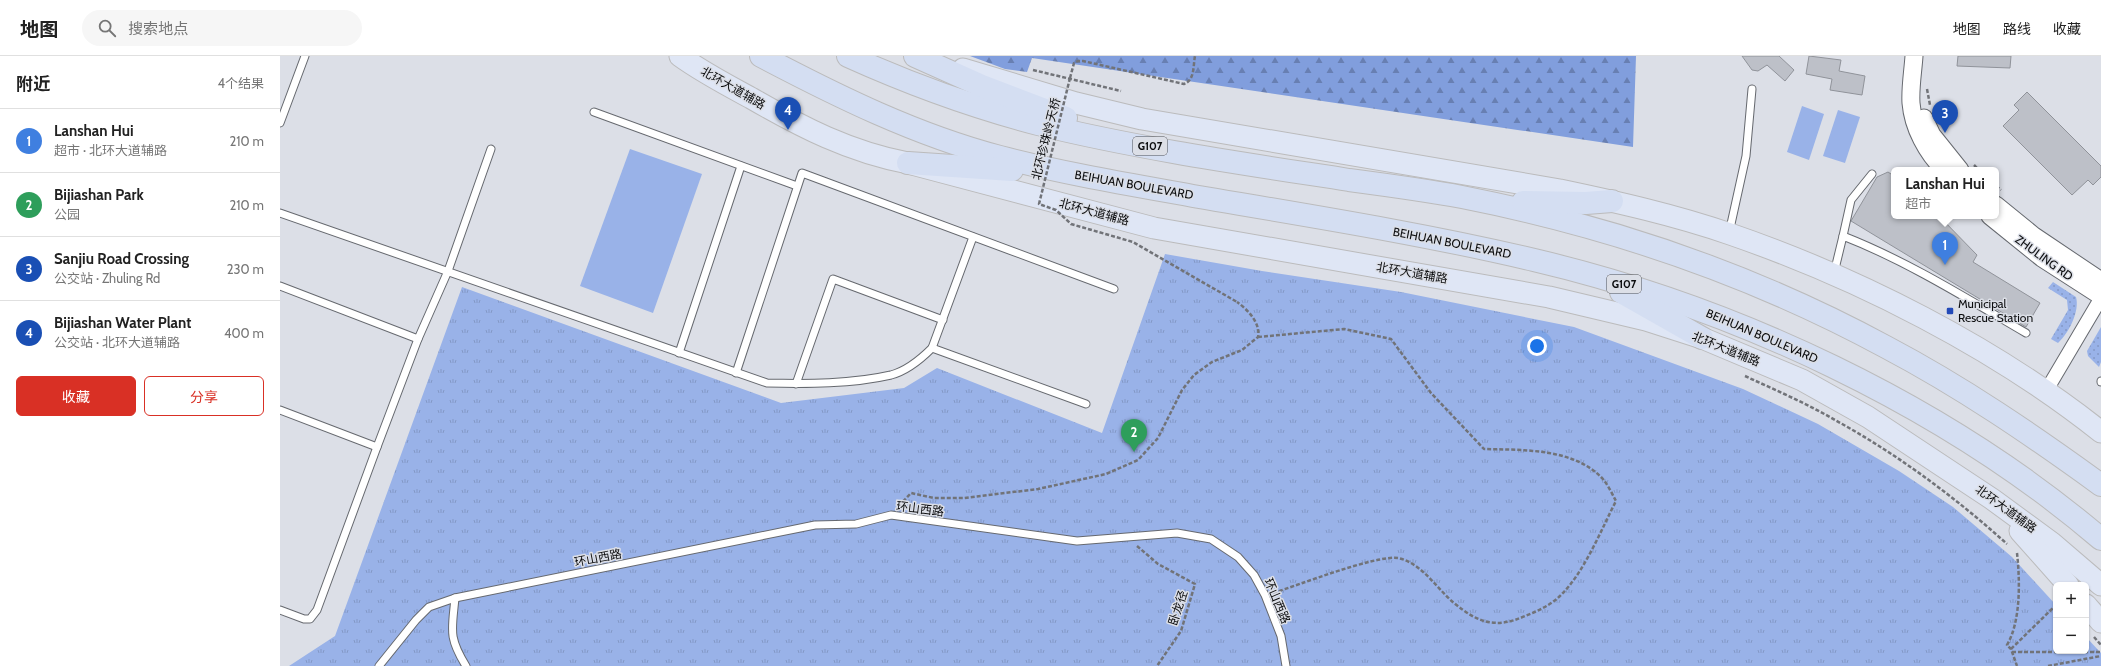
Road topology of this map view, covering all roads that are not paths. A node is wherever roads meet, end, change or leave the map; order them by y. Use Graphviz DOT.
graph roads {
  1 [pos="305,56"];
  2 [pos="680,56"];
  3 [pos="760,56"];
  4 [pos="848,56"];
  5 [pos="915,56"];
  6 [pos="919,56"];
  7 [pos="1914,56"];
  8 [pos="1920,84"];
  9 [pos="1752,89"];
  10 [pos="594,112"];
  11 [pos="280,123"];
  12 [pos="1147,146"];
  13 [pos="491,149"];
  14 [pos="908,163"];
  15 [pos="741,166"];
  16 [pos="1965,166"];
  17 [pos="1942,167"];
  18 [pos="1872,174"];
  19 [pos="1090,178"];
  20 [pos="797,186"];
  21 [pos="1462,197"];
  22 [pos="1612,201"];
  23 [pos="1999,207"];
  24 [pos="280,213"];
  25 [pos="1994,219"];
  26 [pos="1729,233"];
  27 [pos="1843,236"];
  28 [pos="974,237"];
  29 [pos="448,271"];
  30 [pos="1833,275"];
  31 [pos="1596,276"];
  32 [pos="2101,281"];
  33 [pos="280,286"];
  34 [pos="1114,289"];
  35 [pos="2101,297"];
  36 [pos="943,320"];
  37 [pos="2026,333"];
  38 [pos="1702,338"];
  39 [pos="418,339"];
  40 [pos="932,348"];
  41 [pos="679,353"];
  42 [pos="736,373"];
  43 [pos="796,384"];
  44 [pos="2046,391"];
  45 [pos="1086,404"];
  46 [pos="280,410"];
  47 [pos="2101,432"];
  48 [pos="376,447"];
  49 [pos="2101,485"];
  50 [pos="1992,499"];
  51 [pos="2101,539"];
  52 [pos="2065,582"];
  53 [pos="2101,585"];
  54 [pos="455,598"];
  55 [pos="2089,608"];
  56 [pos="280,610"];
  57 [pos="2101,622"];
  58 [pos="379,666"];
  59 [pos="466,666"];
  60 [pos="1286,666"];
  1 -- 11 [label="lane"];
  2 -- 14 [label="main road, 北环大道辅路"];
  3 -- 19 [label="highway, BEIHUAN BOULEVARD / G107"];
  4 -- 12 [label="highway, G107"];
  5 -- 12 [label="highway"];
  6 -- 22 [label="main road"];
  7 -- 8 [label="street"];
  8 -- 16 [label="street"];
  8 -- 17 [label="street"];
  9 -- 26 [label="lane"];
  10 -- 15 [label="lane"];
  12 -- 21 [label="highway, G107"];
  13 -- 29 [label="lane"];
  14 -- 19 [label="highway"];
  14 -- 38 [label="main road, 北环大道辅路"];
  15 -- 20 [label="lane"];
  15 -- 41 [label="lane"];
  18 -- 27 [label="lane"];
  19 -- 31 [label="highway, BEIHUAN BOULEVARD / G107"];
  20 -- 28 [label="lane"];
  20 -- 42 [label="lane"];
  21 -- 22 [label="highway"];
  21 -- 49 [label="highway, G107"];
  22 -- 26 [label="main road"];
  23 -- 32 [label="street, ZHULING RD"];
  24 -- 29 [label="lane"];
  25 -- 35 [label="street, ZHULING RD"];
  26 -- 30 [label="main road"];
  27 -- 30 [label="lane"];
  27 -- 37 [label="lane"];
  28 -- 34 [label="lane"];
  28 -- 36 [label="lane"];
  29 -- 39 [label="lane"];
  29 -- 41 [label="lane"];
  30 -- 44 [label="main road"];
  31 -- 38 [label="highway"];
  31 -- 51 [label="highway, BEIHUAN BOULEVARD / G107"];
  33 -- 39 [label="lane"];
  35 -- 44 [label="street"];
  36 -- 40 [label="lane"];
  36 -- 43 [label="lane"];
  38 -- 50 [label="main road, 北环大道辅路"];
  39 -- 48 [label="lane"];
  40 -- 43 [label="lane"];
  40 -- 45 [label="lane"];
  41 -- 42 [label="lane"];
  42 -- 43 [label="lane"];
  44 -- 47 [label="main road"];
  46 -- 48 [label="lane"];
  48 -- 56 [label="lane"];
  50 -- 52 [label="main road"];
  50 -- 53 [label="main road, 北环大道辅路"];
  54 -- 58 [label="lane, 环山西路"];
  54 -- 59 [label="lane"];
  54 -- 60 [label="lane, 环山西路"];
  55 -- 57 [label="main road"];
}
